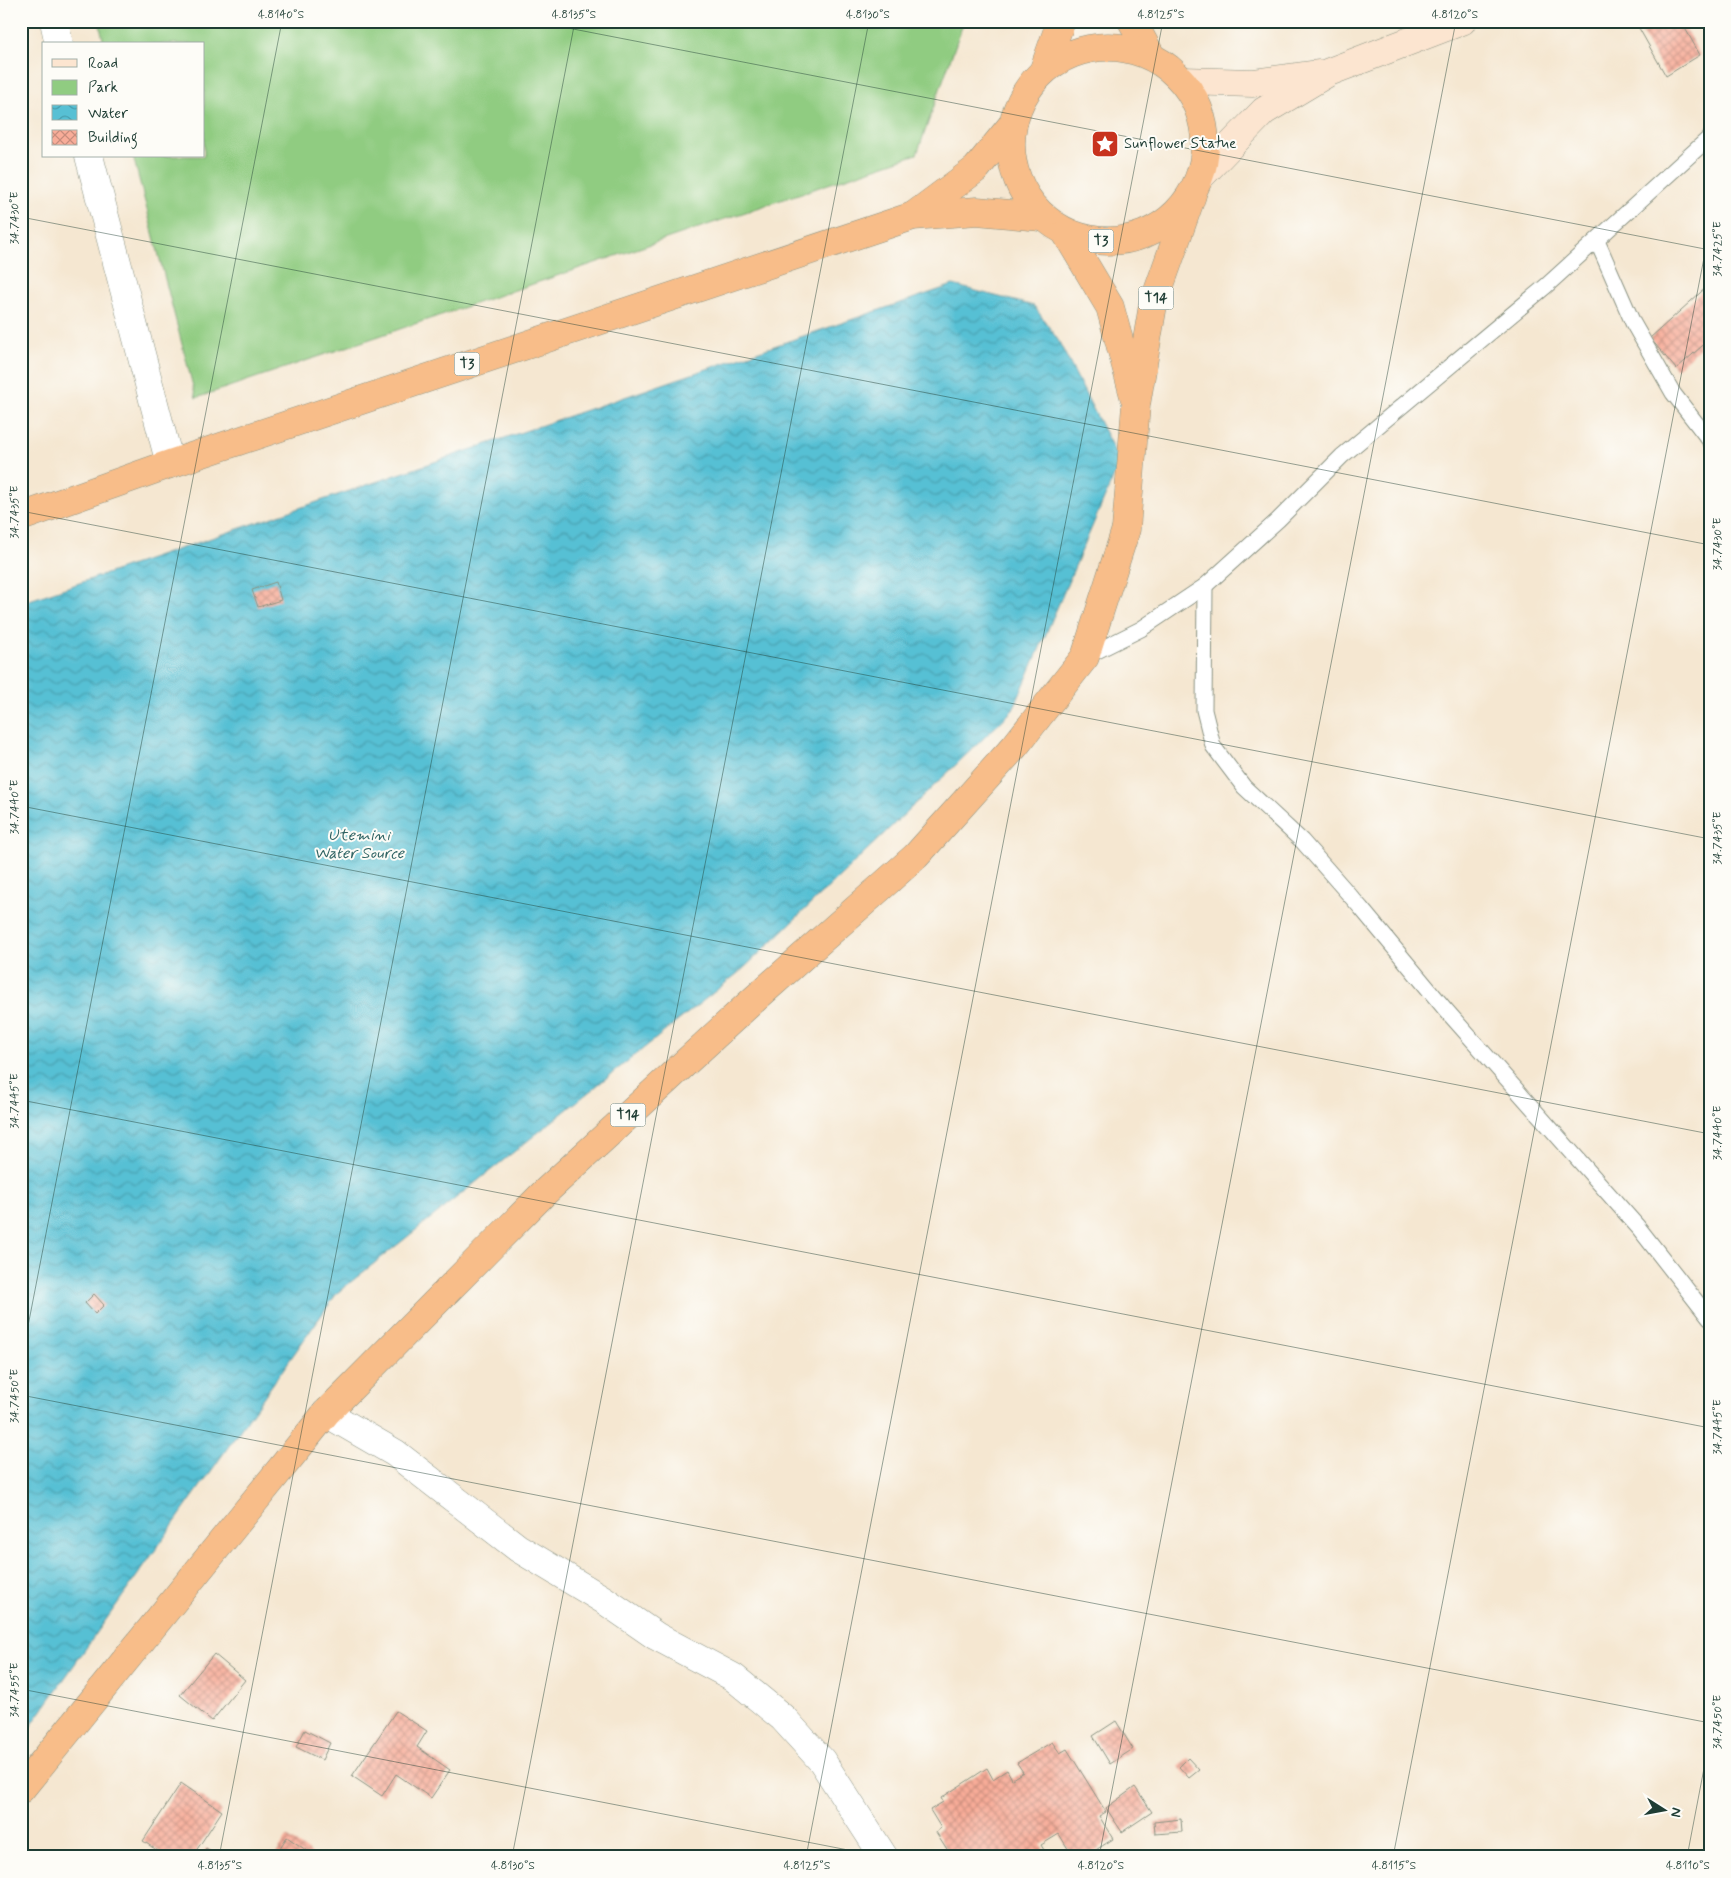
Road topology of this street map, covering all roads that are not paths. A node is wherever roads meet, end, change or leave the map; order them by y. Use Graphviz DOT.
graph roads {
  1 [pos="54,21"];
  2 [pos="1061,21"];
  3 [pos="1132,21"];
  4 [pos="1462,21"];
  5 [pos="59,42"];
  6 [pos="1151,56"];
  7 [pos="1044,69"];
  8 [pos="1330,72"];
  9 [pos="1183,81"];
  10 [pos="1012,124"];
  11 [pos="1710,137"];
  12 [pos="90,158"];
  13 [pos="1196,186"];
  14 [pos="913,216"];
  15 [pos="1041,217"];
  16 [pos="1066,233"];
  17 [pos="1597,241"];
  18 [pos="1136,405"];
  19 [pos="1710,441"];
  20 [pos="170,464"];
  21 [pos="21,517"];
  22 [pos="1205,586"];
  23 [pos="1085,656"];
  24 [pos="1710,1319"];
  25 [pos="326,1412"];
  26 [pos="21,1789"];
  27 [pos="884,1857"];
  1 -- 5 [label="street"];
  2 -- 7 [label="highway, T3"];
  3 -- 6 [label="highway, T3"];
  4 -- 8 [label="street"];
  6 -- 7 [label="highway, T3"];
  6 -- 9 [label="highway, T3"];
  7 -- 10 [label="highway, T3"];
  8 -- 9 [label="street"];
  8 -- 13 [label="street"];
  9 -- 13 [label="highway, T3"];
  10 -- 14 [label="highway, T3"];
  10 -- 15 [label="highway, T3"];
  11 -- 17 [label="lane"];
  12 -- 20 [label="street"];
  13 -- 16 [label="highway, T3"];
  13 -- 18 [label="highway, T14"];
  14 -- 15 [label="highway, T3"];
  14 -- 20 [label="highway, T3"];
  15 -- 16 [label="highway, T3"];
  16 -- 18 [label="highway, T14"];
  17 -- 19 [label="lane"];
  17 -- 22 [label="lane"];
  18 -- 23 [label="highway, T14"];
  20 -- 21 [label="highway, T3"];
  22 -- 23 [label="lane"];
  22 -- 24 [label="lane"];
  23 -- 25 [label="highway, T14"];
  25 -- 26 [label="highway, T14"];
  25 -- 27 [label="street"];
}
